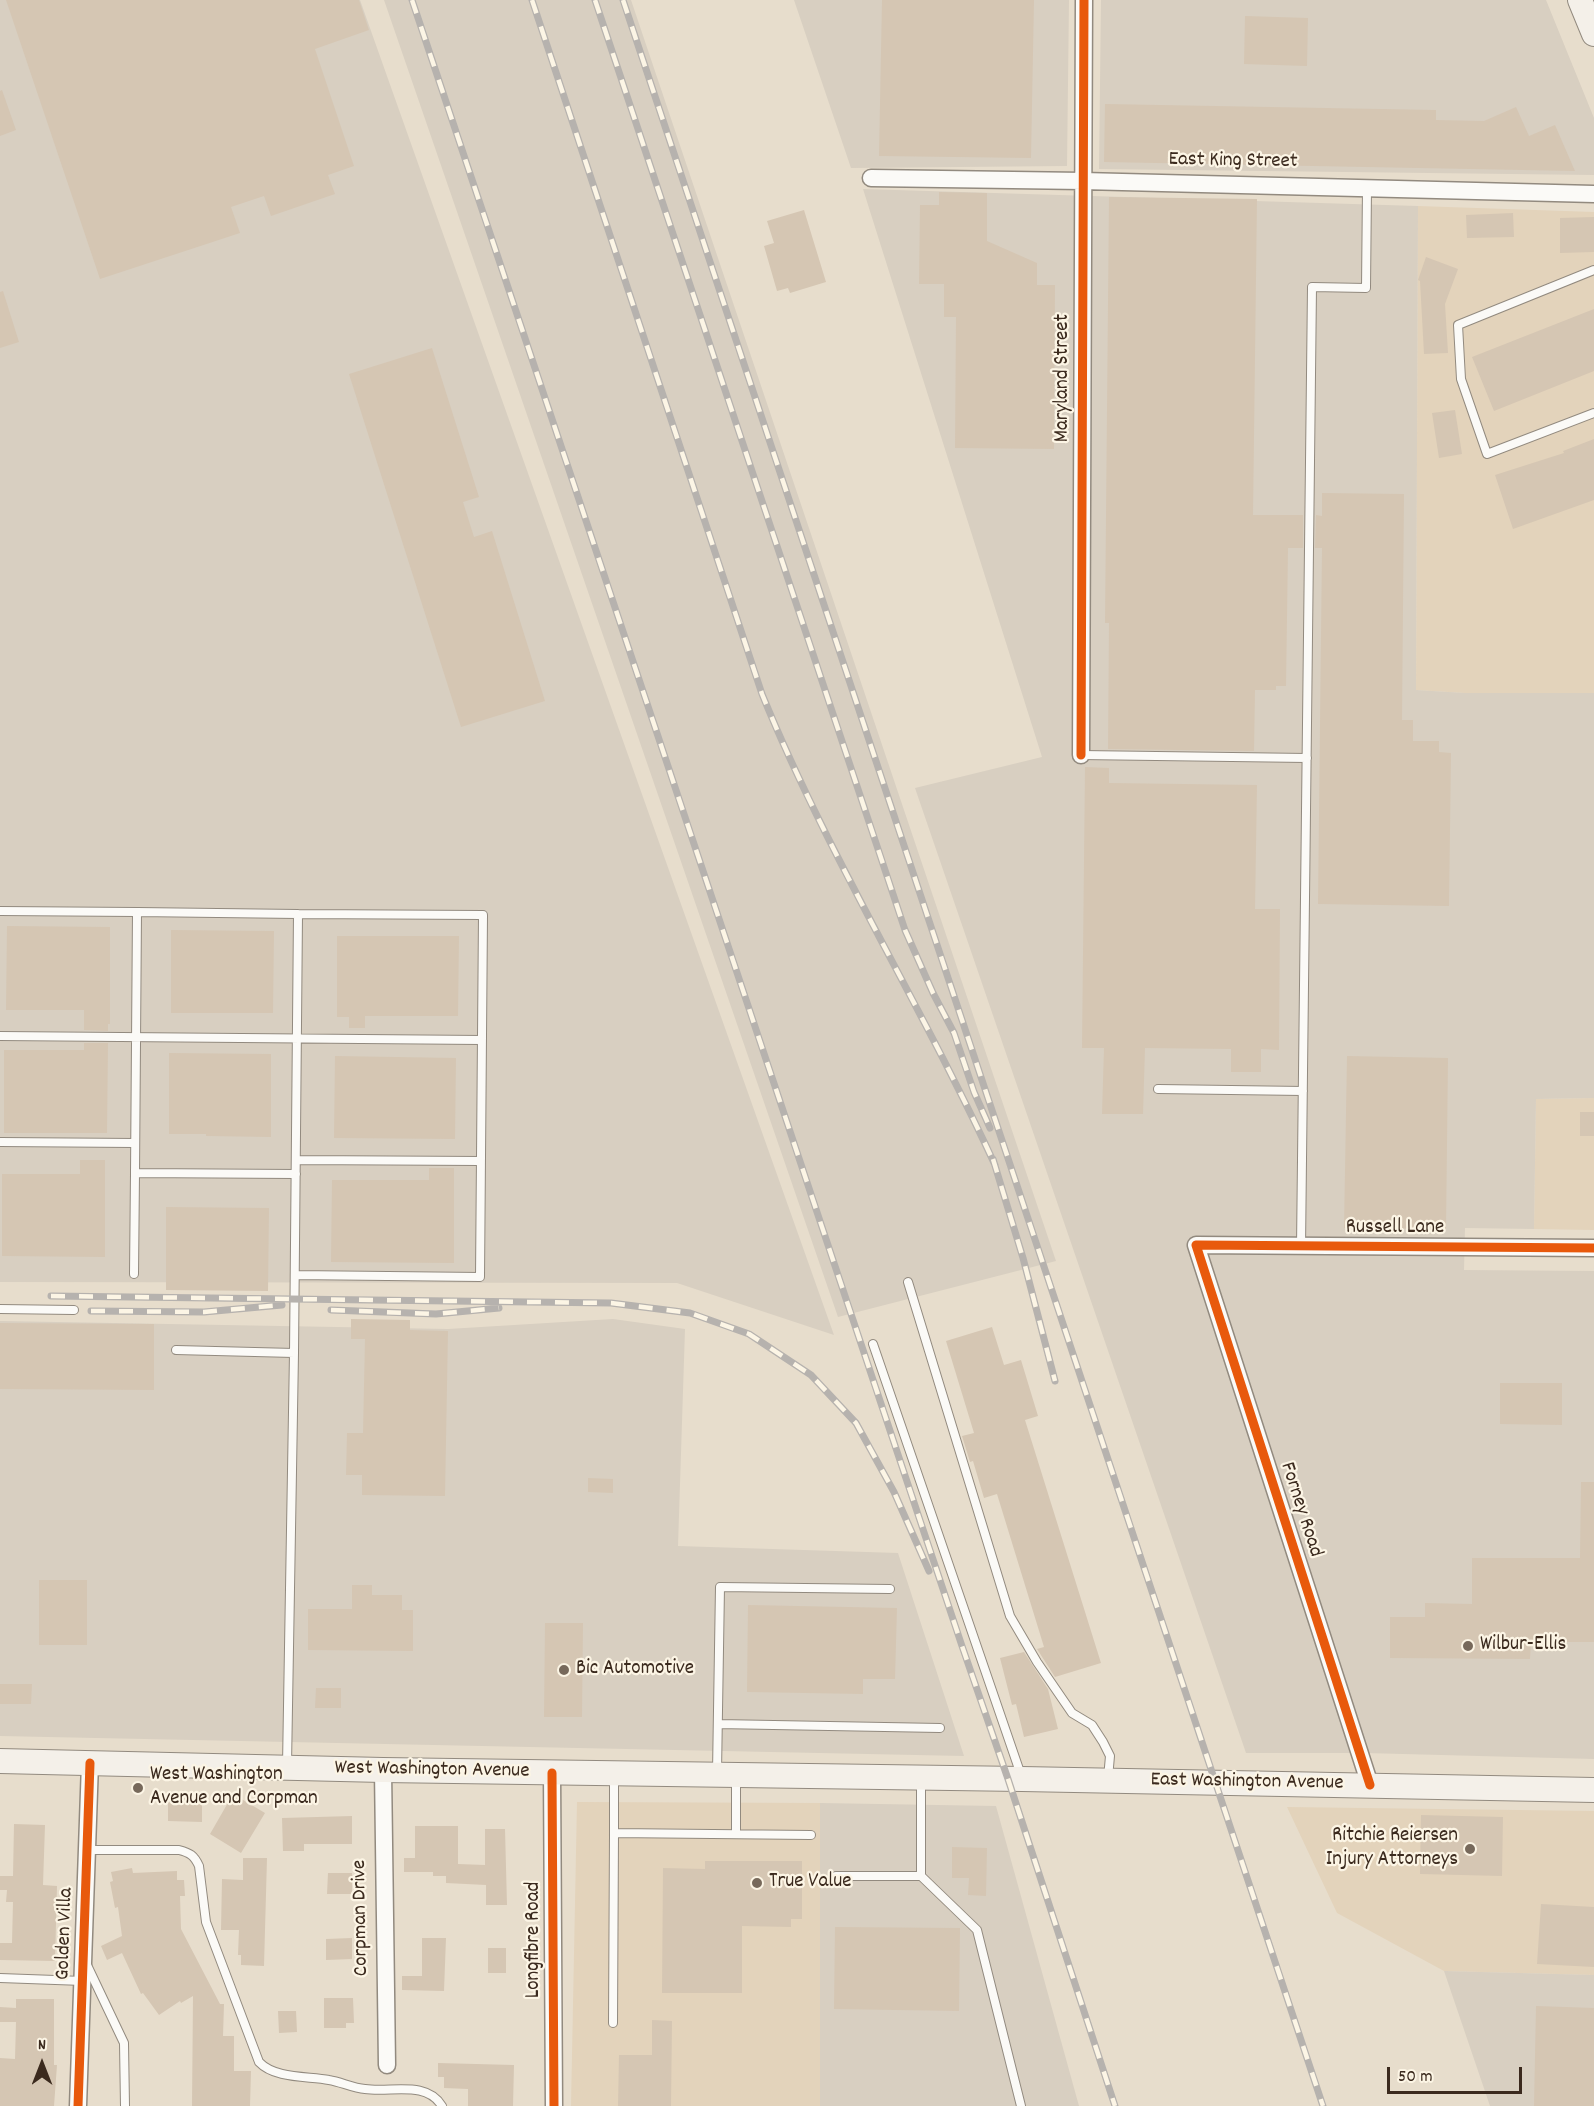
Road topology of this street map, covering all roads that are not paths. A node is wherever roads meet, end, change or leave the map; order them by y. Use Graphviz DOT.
graph roads {
  1 [pos="1084,0"];
  2 [pos="1580,0"];
  3 [pos="1592,25"];
  4 [pos="871,178"];
  5 [pos="1083,181"];
  6 [pos="1367,188"];
  7 [pos="1594,194"];
  8 [pos="1594,270"];
  9 [pos="1594,413"];
  10 [pos="1081,755"];
  11 [pos="1307,758"];
  12 [pos="0,911"];
  13 [pos="137,912"];
  14 [pos="298,914"];
  15 [pos="0,1036"];
  16 [pos="136,1037"];
  17 [pos="297,1038"];
  18 [pos="482,1040"];
  19 [pos="1158,1089"];
  20 [pos="1303,1090"];
  21 [pos="0,1142"];
  22 [pos="135,1143"];
  23 [pos="296,1160"];
  24 [pos="481,1161"];
  25 [pos="135,1173"];
  26 [pos="296,1174"];
  27 [pos="1196,1245"];
  28 [pos="1301,1246"];
  29 [pos="1594,1248"];
  30 [pos="134,1274"];
  31 [pos="295,1275"];
  32 [pos="908,1282"];
  33 [pos="0,1310"];
  34 [pos="74,1310"];
  35 [pos="873,1344"];
  36 [pos="176,1350"];
  37 [pos="294,1353"];
  38 [pos="890,1589"];
  39 [pos="718,1724"];
  40 [pos="940,1728"];
  41 [pos="0,1761"];
  42 [pos="90,1763"];
  43 [pos="287,1768"];
  44 [pos="383,1770"];
  45 [pos="552,1773"];
  46 [pos="614,1774"];
  47 [pos="727,1775"];
  48 [pos="921,1777"];
  49 [pos="1015,1779"];
  50 [pos="1108,1781"];
  51 [pos="1370,1785"];
  52 [pos="1594,1790"];
  53 [pos="614,1833"];
  54 [pos="736,1834"];
  55 [pos="811,1835"];
  56 [pos="87,1850"];
  57 [pos="836,1876"];
  58 [pos="921,1876"];
  59 [pos="84,1958"];
  60 [pos="0,1978"];
  61 [pos="83,1981"];
  62 [pos="613,2023"];
  63 [pos="387,2065"];
  64 [pos="78,2106"];
  65 [pos="125,2106"];
  66 [pos="442,2106"];
  67 [pos="554,2106"];
  68 [pos="1021,2106"];
  1 -- 5 [label="street, Maryland Street"];
  2 -- 3 [label="main road"];
  4 -- 5 [label="street, East King Street"];
  5 -- 6 [label="street, East King Street"];
  5 -- 10 [label="street, Maryland Street"];
  6 -- 7 [label="street, East King Street"];
  6 -- 11 [label="lane"];
  8 -- 9 [label="lane"];
  10 -- 11 [label="lane"];
  11 -- 20 [label="lane"];
  12 -- 13 [label="lane"];
  13 -- 14 [label="lane"];
  13 -- 16 [label="lane"];
  14 -- 17 [label="lane"];
  14 -- 18 [label="lane"];
  15 -- 16 [label="lane"];
  16 -- 17 [label="lane"];
  16 -- 22 [label="lane"];
  17 -- 18 [label="lane"];
  17 -- 23 [label="lane"];
  18 -- 24 [label="lane"];
  19 -- 20 [label="lane"];
  20 -- 28 [label="lane"];
  21 -- 22 [label="lane"];
  22 -- 25 [label="lane"];
  23 -- 24 [label="lane"];
  23 -- 26 [label="lane"];
  24 -- 31 [label="lane"];
  25 -- 26 [label="lane"];
  25 -- 30 [label="lane"];
  26 -- 31 [label="lane"];
  27 -- 28 [label="street, Russell Lane"];
  27 -- 51 [label="street, Forney Road"];
  28 -- 29 [label="street, Russell Lane"];
  31 -- 37 [label="lane"];
  32 -- 50 [label="lane"];
  33 -- 34 [label="lane"];
  35 -- 49 [label="lane"];
  36 -- 37 [label="lane"];
  37 -- 43 [label="lane"];
  38 -- 39 [label="lane"];
  39 -- 40 [label="lane"];
  39 -- 47 [label="lane"];
  41 -- 42 [label="main road, West Washington Avenue"];
  42 -- 43 [label="main road, West Washington Avenue"];
  42 -- 56 [label="street, Golden Villa"];
  43 -- 44 [label="main road, West Washington Avenue"];
  44 -- 45 [label="main road, West Washington Avenue"];
  44 -- 63 [label="street, Corpman Drive"];
  45 -- 46 [label="main road, West Washington Avenue"];
  45 -- 67 [label="street, Longfibre Road"];
  46 -- 47 [label="main road, West Washington Avenue"];
  46 -- 53 [label="lane"];
  47 -- 48 [label="main road, West Washington Avenue"];
  47 -- 54 [label="lane"];
  48 -- 49 [label="main road, West Washington Avenue"];
  48 -- 58 [label="lane"];
  49 -- 50 [label="main road, East Washington Avenue"];
  50 -- 51 [label="main road, East Washington Avenue"];
  51 -- 52 [label="main road, East Washington Avenue"];
  53 -- 54 [label="lane"];
  53 -- 62 [label="lane"];
  54 -- 55 [label="lane"];
  56 -- 59 [label="street, Golden Villa"];
  56 -- 66 [label="lane"];
  57 -- 58 [label="lane"];
  58 -- 68 [label="lane"];
  59 -- 61 [label="street, Golden Villa"];
  59 -- 65 [label="lane"];
  60 -- 61 [label="lane"];
  61 -- 64 [label="street, Golden Villa"];
}
